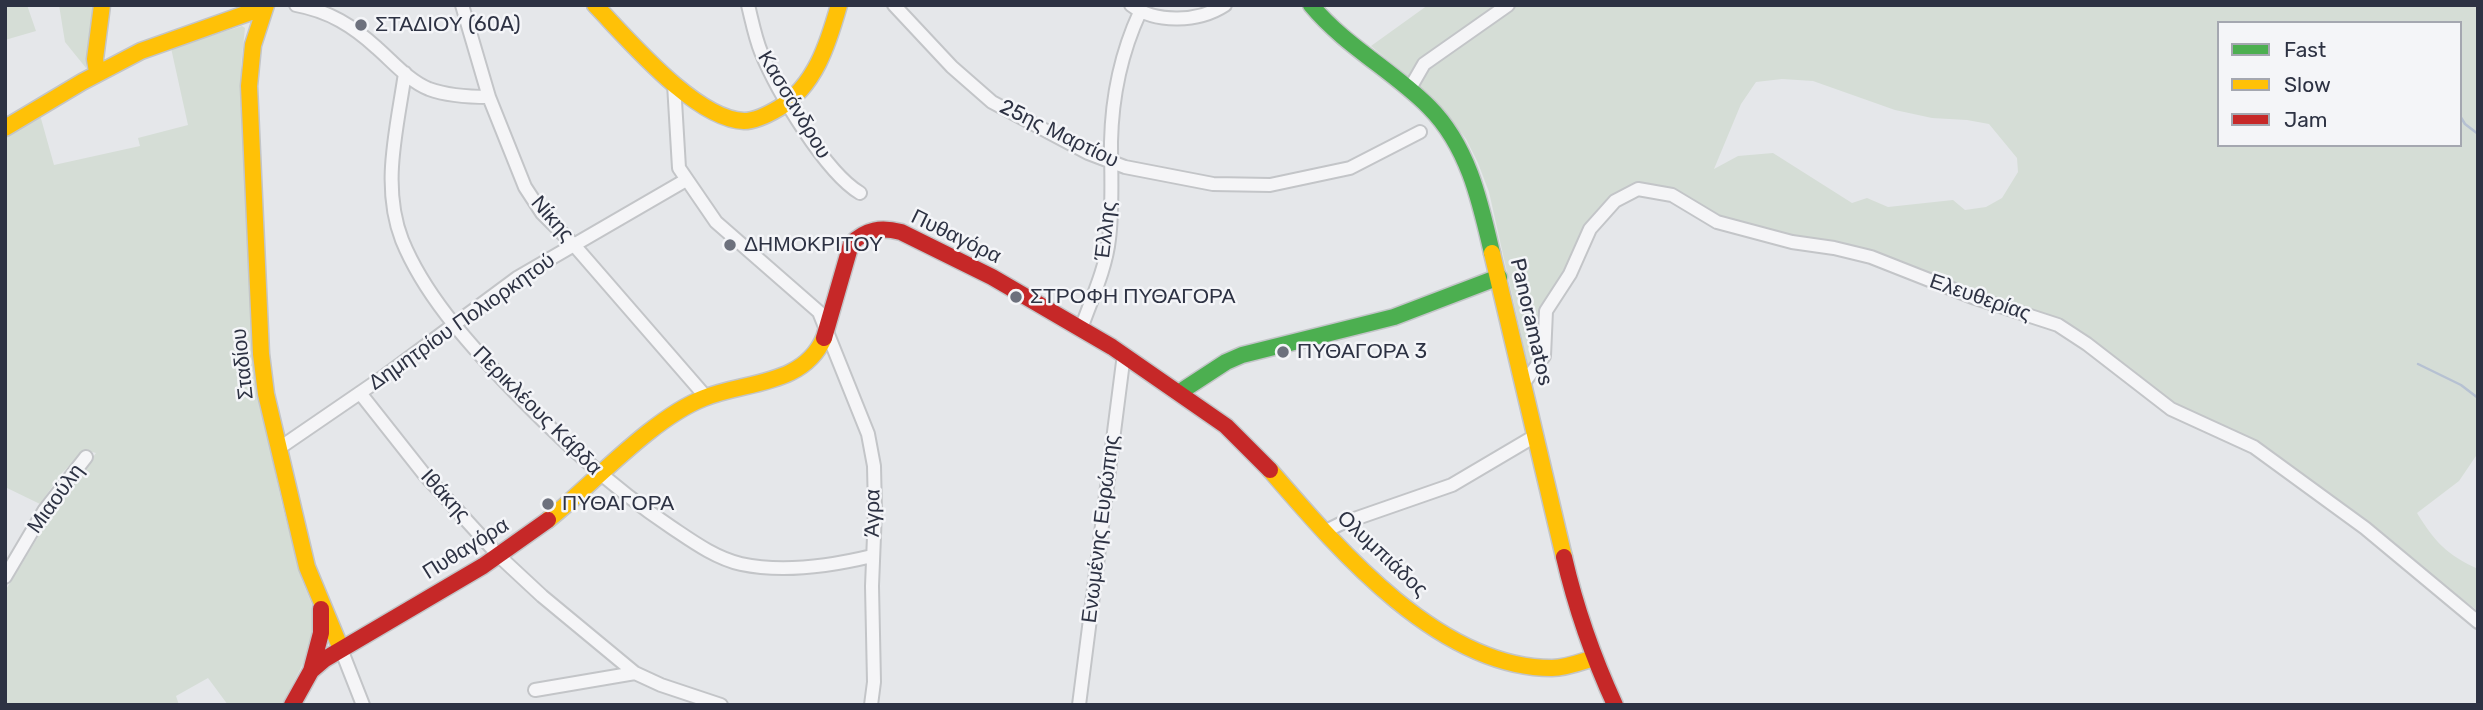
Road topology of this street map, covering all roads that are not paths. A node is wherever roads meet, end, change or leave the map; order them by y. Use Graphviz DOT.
graph roads {
  1 [pos="102,5"];
  2 [pos="296,5"];
  3 [pos="462,5"];
  4 [pos="595,5"];
  5 [pos="748,5"];
  6 [pos="839,5"];
  7 [pos="894,5"];
  8 [pos="1225,5"];
  9 [pos="1311,5"];
  10 [pos="1508,5"];
  11 [pos="267,6"];
  12 [pos="1136,8"];
  13 [pos="97,72"];
  14 [pos="405,73"];
  15 [pos="674,84"];
  16 [pos="1409,90"];
  17 [pos="489,97"];
  18 [pos="789,104"];
  19 [pos="5,128"];
  20 [pos="1420,132"];
  21 [pos="1112,163"];
  22 [pos="687,180"];
  23 [pos="860,193"];
  24 [pos="574,245"];
  25 [pos="1499,277"];
  26 [pos="453,323"];
  27 [pos="1082,326"];
  28 [pos="827,329"];
  29 [pos="1124,354"];
  30 [pos="1523,384"];
  31 [pos="1180,392"];
  32 [pos="360,393"];
  33 [pos="706,397"];
  34 [pos="1535,436"];
  35 [pos="278,449"];
  36 [pos="86,457"];
  37 [pos="600,475"];
  38 [pos="1326,531"];
  39 [pos="499,556"];
  40 [pos="872,556"];
  41 [pos="5,577"];
  42 [pos="320,600"];
  43 [pos="2478,622"];
  44 [pos="341,649"];
  45 [pos="1594,658"];
  46 [pos="311,671"];
  47 [pos="635,673"];
  48 [pos="535,690"];
  49 [pos="292,705"];
  50 [pos="363,705"];
  51 [pos="720,705"];
  52 [pos="871,705"];
  53 [pos="1079,705"];
  54 [pos="1615,705"];
  1 -- 13 [label="street"];
  2 -- 14 [label="street"];
  3 -- 17 [label="street, Νίκης"];
  4 -- 15 [label="street"];
  5 -- 18 [label="street, Κασσάνδρου"];
  6 -- 18 [label="street"];
  7 -- 21 [label="street, 25ης Μαρτίου"];
  8 -- 12 [label="street"];
  9 -- 16 [label="street, Panoramatos"];
  10 -- 16 [label="street"];
  11 -- 13 [label="street"];
  11 -- 35 [label="street, Σταδίου"];
  12 -- 21 [label="street, Έλλης"];
  13 -- 19 [label="street"];
  14 -- 17 [label="street"];
  14 -- 26 [label="street, Περικλέους Κάβδα"];
  15 -- 18 [label="street"];
  15 -- 22 [label="street, Άγρα"];
  16 -- 25 [label="street, Panoramatos"];
  17 -- 24 [label="street, Νίκης"];
  18 -- 23 [label="street, Κασσάνδρου"];
  20 -- 21 [label="street, 25ης Μαρτίου"];
  21 -- 27 [label="street, Έλλης"];
  22 -- 24 [label="street, Δημητρίου Πολιορκητού"];
  22 -- 28 [label="street, Άγρα"];
  24 -- 26 [label="street, Δημητρίου Πολιορκητού"];
  24 -- 33 [label="street, Νίκης"];
  25 -- 30 [label="street, Panoramatos"];
  25 -- 31 [label="street"];
  26 -- 32 [label="street, Δημητρίου Πολιορκητού"];
  26 -- 37 [label="street, Περικλέους Κάβδα"];
  27 -- 28 [label="street, Πυθαγόρα"];
  27 -- 29 [label="street, Πυθαγόρα"];
  28 -- 33 [label="street, Πυθαγόρα"];
  28 -- 40 [label="street, Άγρα"];
  29 -- 31 [label="street, Πυθαγόρα"];
  29 -- 53 [label="street, Ενωμένης Ευρώπης"];
  30 -- 34 [label="street, Panoramatos"];
  30 -- 43 [label="street, Ελευθερίας"];
  31 -- 38 [label="street, Ολυμπιάδος"];
  32 -- 35 [label="street, Δημητρίου Πολιορκητού"];
  32 -- 39 [label="street, Ιθάκης"];
  33 -- 37 [label="street, Πυθαγόρα"];
  34 -- 38 [label="street"];
  34 -- 45 [label="street, Panoramatos"];
  35 -- 42 [label="street, Σταδίου"];
  36 -- 41 [label="street, Μιαούλη"];
  37 -- 39 [label="street, Πυθαγόρα"];
  37 -- 40 [label="street, Περικλέους Κάβδα"];
  38 -- 45 [label="street, Ολυμπιάδος"];
  39 -- 44 [label="street, Πυθαγόρα"];
  39 -- 47 [label="street, Ιθάκης"];
  40 -- 52 [label="street, Άγρα"];
  42 -- 44 [label="street, Σταδίου"];
  42 -- 46 [label="street"];
  44 -- 46 [label="street, Πυθαγόρα"];
  44 -- 50 [label="street, Σταδίου"];
  45 -- 54 [label="street, Panoramatos"];
  46 -- 49 [label="street, Πυθαγόρα"];
  47 -- 48 [label="street"];
  47 -- 51 [label="street, Ιθάκης"];
}
